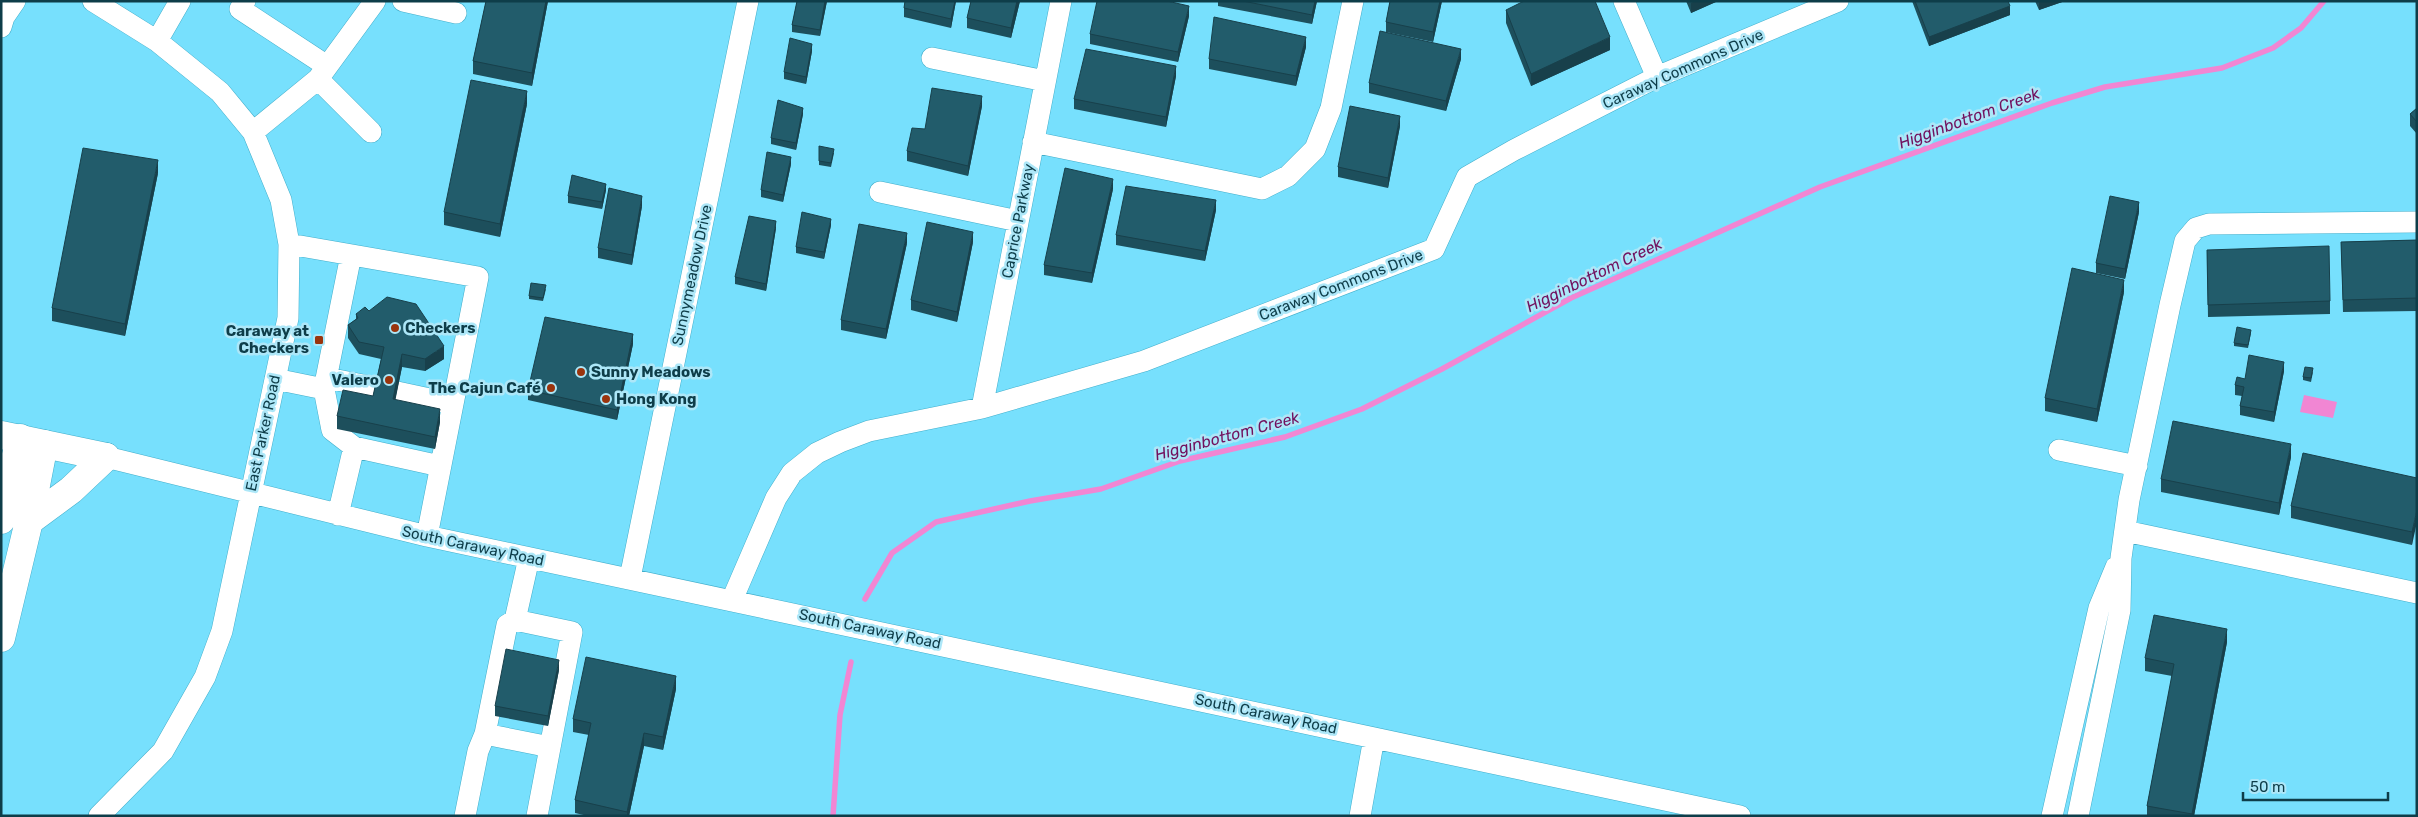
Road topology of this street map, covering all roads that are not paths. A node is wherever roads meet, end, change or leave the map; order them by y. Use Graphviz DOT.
graph roads {
  1 [pos="15,1"];
  2 [pos="93,1"];
  3 [pos="180,1"];
  4 [pos="245,1"];
  5 [pos="375,1"];
  6 [pos="403,1"];
  7 [pos="748,1"];
  8 [pos="1061,1"];
  9 [pos="1353,1"];
  10 [pos="1624,1"];
  11 [pos="1838,1"];
  12 [pos="456,13"];
  13 [pos="1,27"];
  14 [pos="157,41"];
  15 [pos="932,58"];
  16 [pos="322,72"];
  17 [pos="1657,77"];
  18 [pos="1045,81"];
  19 [pos="253,132"];
  20 [pos="371,132"];
  21 [pos="1033,142"];
  22 [pos="880,192"];
  23 [pos="1018,221"];
  24 [pos="2417,222"];
  25 [pos="289,244"];
  26 [pos="351,255"];
  27 [pos="275,379"];
  28 [pos="326,384"];
  29 [pos="389,395"];
  30 [pos="453,404"];
  31 [pos="368,408"];
  32 [pos="982,408"];
  33 [pos="22,439"];
  34 [pos="359,443"];
  35 [pos="2060,450"];
  36 [pos="106,457"];
  37 [pos="440,466"];
  38 [pos="2136,466"];
  39 [pos="251,494"];
  40 [pos="338,516"];
  41 [pos="1,520"];
  42 [pos="29,521"];
  43 [pos="2125,530"];
  44 [pos="427,536"];
  45 [pos="529,558"];
  46 [pos="2121,558"];
  47 [pos="630,578"];
  48 [pos="2417,593"];
  49 [pos="732,600"];
  50 [pos="515,620"];
  51 [pos="1,638"];
  52 [pos="485,734"];
  53 [pos="1374,738"];
  54 [pos="550,747"];
  55 [pos="104,814"];
  56 [pos="465,816"];
  57 [pos="537,816"];
  58 [pos="1360,816"];
  59 [pos="1740,816"];
  60 [pos="2052,816"];
  61 [pos="2078,816"];
  1 -- 13 [label="street"];
  2 -- 14 [label="street, East Parker Road"];
  3 -- 14 [label="street"];
  4 -- 16 [label="street"];
  5 -- 16 [label="street"];
  6 -- 12 [label="street"];
  7 -- 47 [label="street, Sunnymeadow Drive"];
  8 -- 18 [label="street, Caprice Parkway"];
  9 -- 21 [label="street"];
  10 -- 17 [label="street"];
  11 -- 17 [label="street, Caraway Commons Drive"];
  14 -- 19 [label="street, East Parker Road"];
  15 -- 18 [label="street"];
  16 -- 19 [label="street"];
  16 -- 20 [label="street"];
  17 -- 32 [label="street, Caraway Commons Drive"];
  18 -- 21 [label="street, Caprice Parkway"];
  19 -- 25 [label="street, East Parker Road"];
  21 -- 23 [label="street, Caprice Parkway"];
  22 -- 23 [label="street"];
  23 -- 32 [label="street, Caprice Parkway"];
  24 -- 38 [label="street"];
  25 -- 26 [label="street"];
  25 -- 27 [label="street, East Parker Road"];
  26 -- 28 [label="street"];
  26 -- 30 [label="street"];
  27 -- 28 [label="street"];
  27 -- 39 [label="street, East Parker Road"];
  28 -- 29 [label="street"];
  28 -- 34 [label="street"];
  29 -- 30 [label="street"];
  29 -- 31 [label="street"];
  30 -- 37 [label="street"];
  32 -- 49 [label="street"];
  33 -- 36 [label="main road, South Caraway Road"];
  33 -- 41 [label="main road"];
  33 -- 42 [label="main road"];
  34 -- 37 [label="street"];
  34 -- 40 [label="street"];
  35 -- 38 [label="street"];
  36 -- 39 [label="street, South Caraway Road"];
  36 -- 42 [label="main road"];
  37 -- 44 [label="street"];
  38 -- 43 [label="street"];
  39 -- 40 [label="street, South Caraway Road"];
  39 -- 55 [label="street, East Parker Road"];
  40 -- 44 [label="street, South Caraway Road"];
  42 -- 51 [label="main road"];
  43 -- 46 [label="street"];
  43 -- 48 [label="street"];
  44 -- 45 [label="street, South Caraway Road"];
  45 -- 47 [label="street, South Caraway Road"];
  45 -- 50 [label="street"];
  46 -- 60 [label="street"];
  46 -- 61 [label="street"];
  47 -- 49 [label="street, South Caraway Road"];
  49 -- 53 [label="street, South Caraway Road"];
  50 -- 52 [label="street"];
  50 -- 54 [label="street"];
  52 -- 54 [label="street"];
  52 -- 56 [label="street"];
  53 -- 58 [label="street"];
  53 -- 59 [label="street, South Caraway Road"];
  54 -- 57 [label="street"];
}
